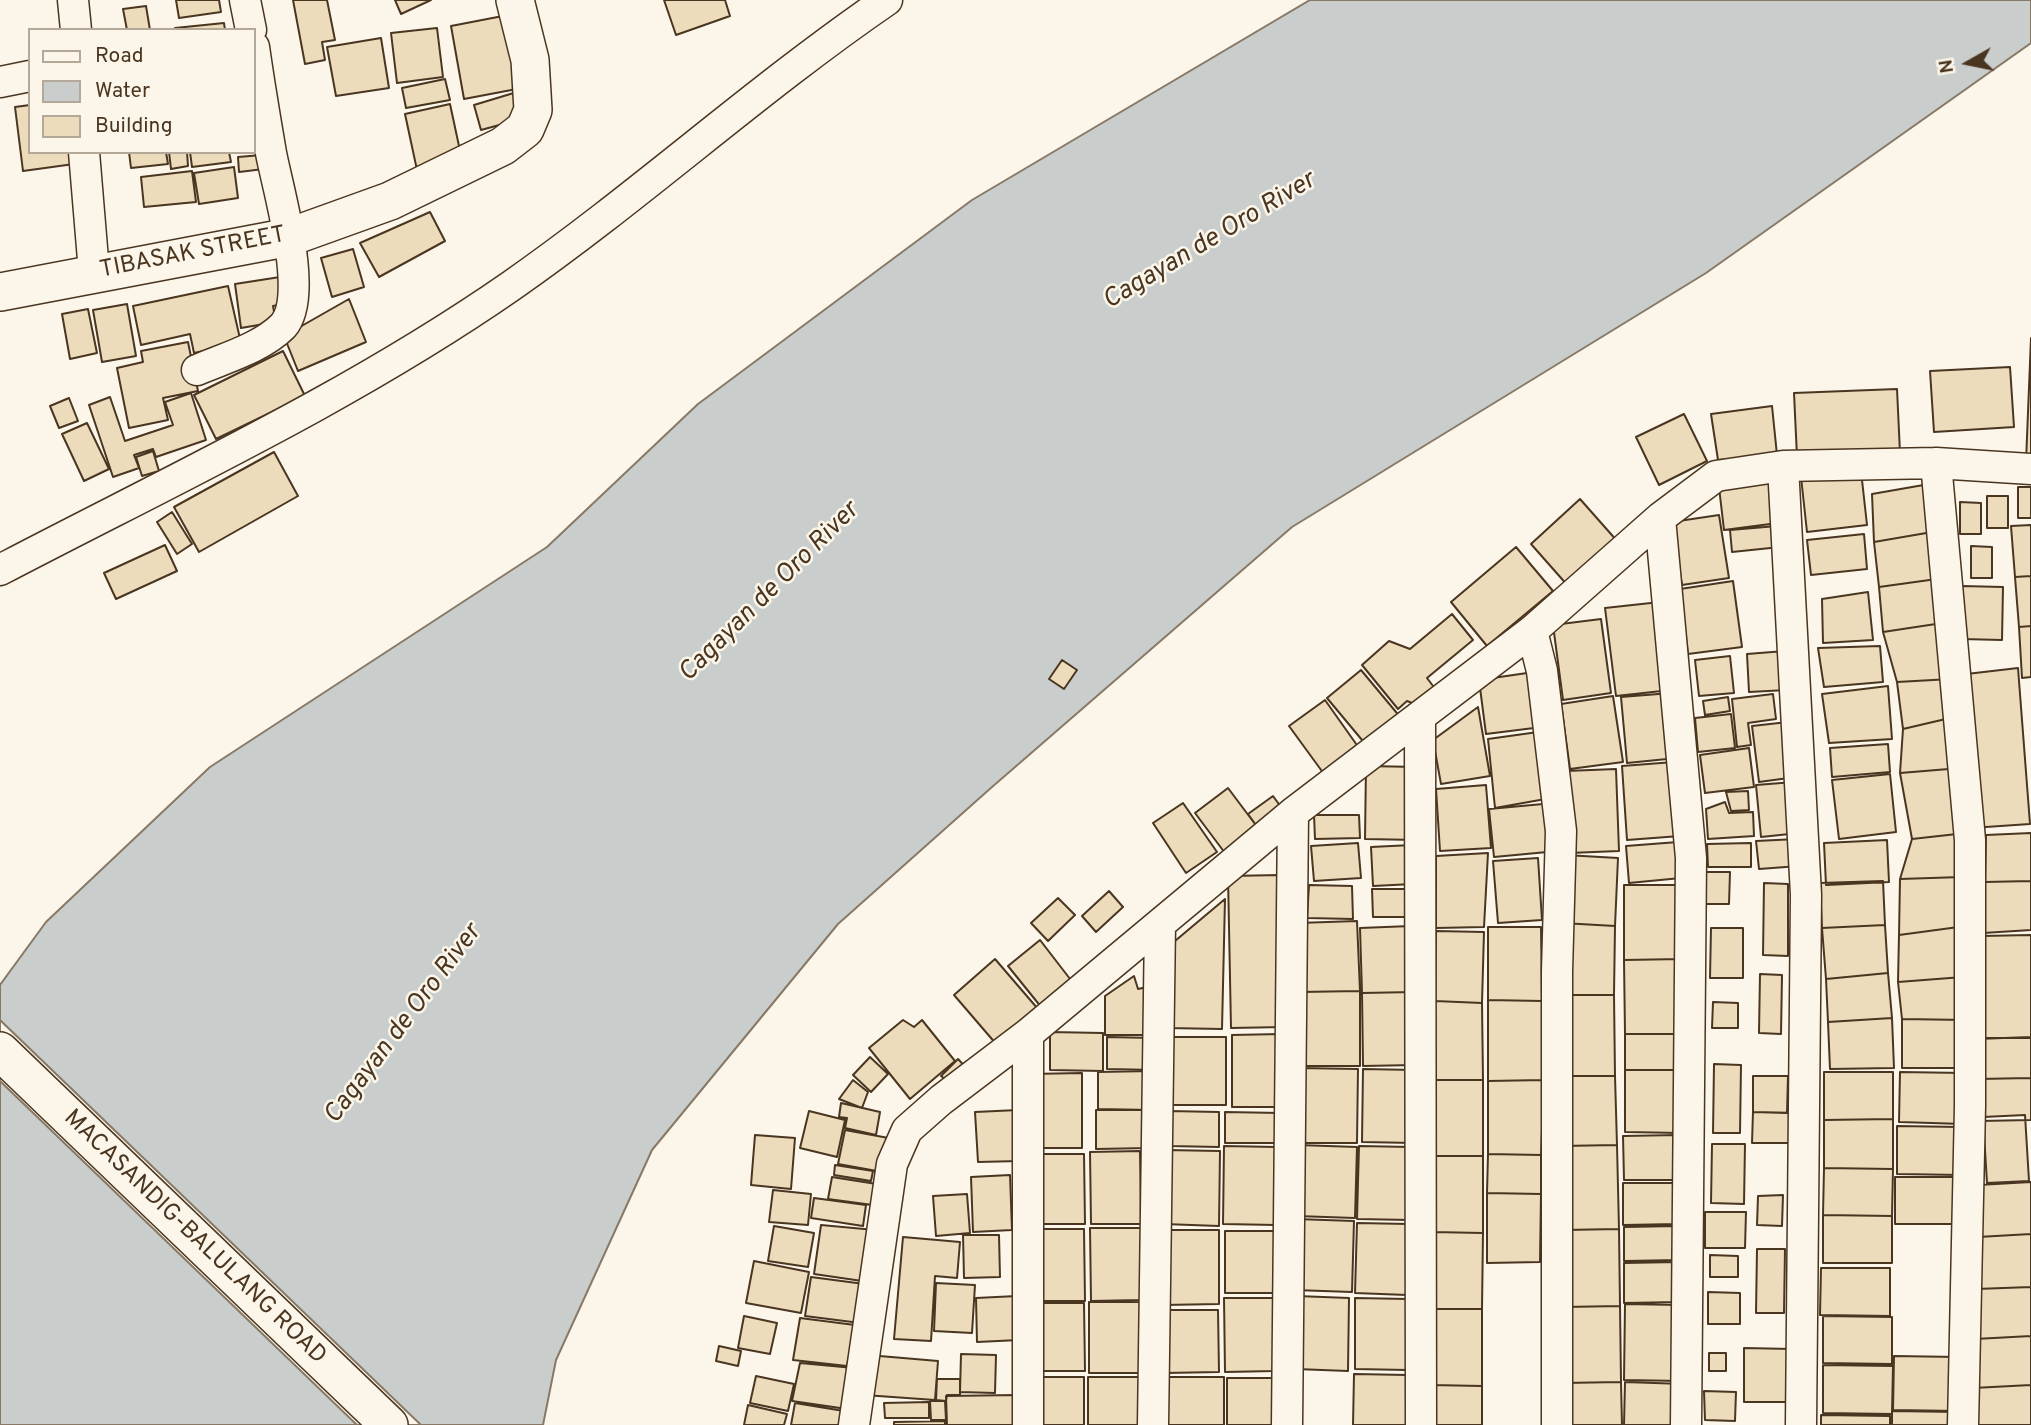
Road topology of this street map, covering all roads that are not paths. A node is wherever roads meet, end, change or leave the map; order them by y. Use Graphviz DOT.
graph roads {
  1 [pos="73,0"];
  2 [pos="245,0"];
  3 [pos="514,0"];
  4 [pos="887,0"];
  5 [pos="76,28"];
  6 [pos="251,28"];
  7 [pos="256,60"];
  8 [pos="28,76"];
  9 [pos="0,82"];
  10 [pos="85,154"];
  11 [pos="290,237"];
  12 [pos="94,272"];
  13 [pos="0,292"];
  14 [pos="197,370"];
  15 [pos="1936,463"];
  16 [pos="1783,466"];
  17 [pos="2031,468"];
  18 [pos="1660,518"];
  19 [pos="0,570"];
  20 [pos="1532,631"];
  21 [pos="1420,717"];
  22 [pos="1293,813"];
  23 [pos="1160,924"];
  24 [pos="1028,1034"];
  25 [pos="0,1051"];
  26 [pos="389,1425"];
  27 [pos="854,1425"];
  28 [pos="1028,1425"];
  29 [pos="1153,1425"];
  30 [pos="1287,1425"];
  31 [pos="1421,1425"];
  32 [pos="1557,1425"];
  33 [pos="1686,1425"];
  34 [pos="1801,1425"];
  35 [pos="1963,1425"];
  1 -- 5 [label="street"];
  2 -- 6 [label="street"];
  3 -- 11 [label="street, TIBASAK STREET"];
  4 -- 19 [label="street"];
  7 -- 11 [label="street"];
  8 -- 9 [label="street"];
  10 -- 12 [label="street"];
  11 -- 12 [label="street, TIBASAK STREET"];
  11 -- 14 [label="street"];
  12 -- 13 [label="street, TIBASAK STREET"];
  15 -- 16 [label="street"];
  15 -- 17 [label="street"];
  15 -- 35 [label="street"];
  16 -- 18 [label="street"];
  16 -- 34 [label="street"];
  18 -- 20 [label="street"];
  18 -- 33 [label="street"];
  20 -- 21 [label="street"];
  20 -- 32 [label="street"];
  21 -- 22 [label="street"];
  21 -- 31 [label="street"];
  22 -- 23 [label="street"];
  22 -- 30 [label="street"];
  23 -- 24 [label="street"];
  23 -- 29 [label="street"];
  24 -- 27 [label="street"];
  24 -- 28 [label="street"];
  25 -- 26 [label="street, MACASANDIG-BALULANG ROAD"];
}
